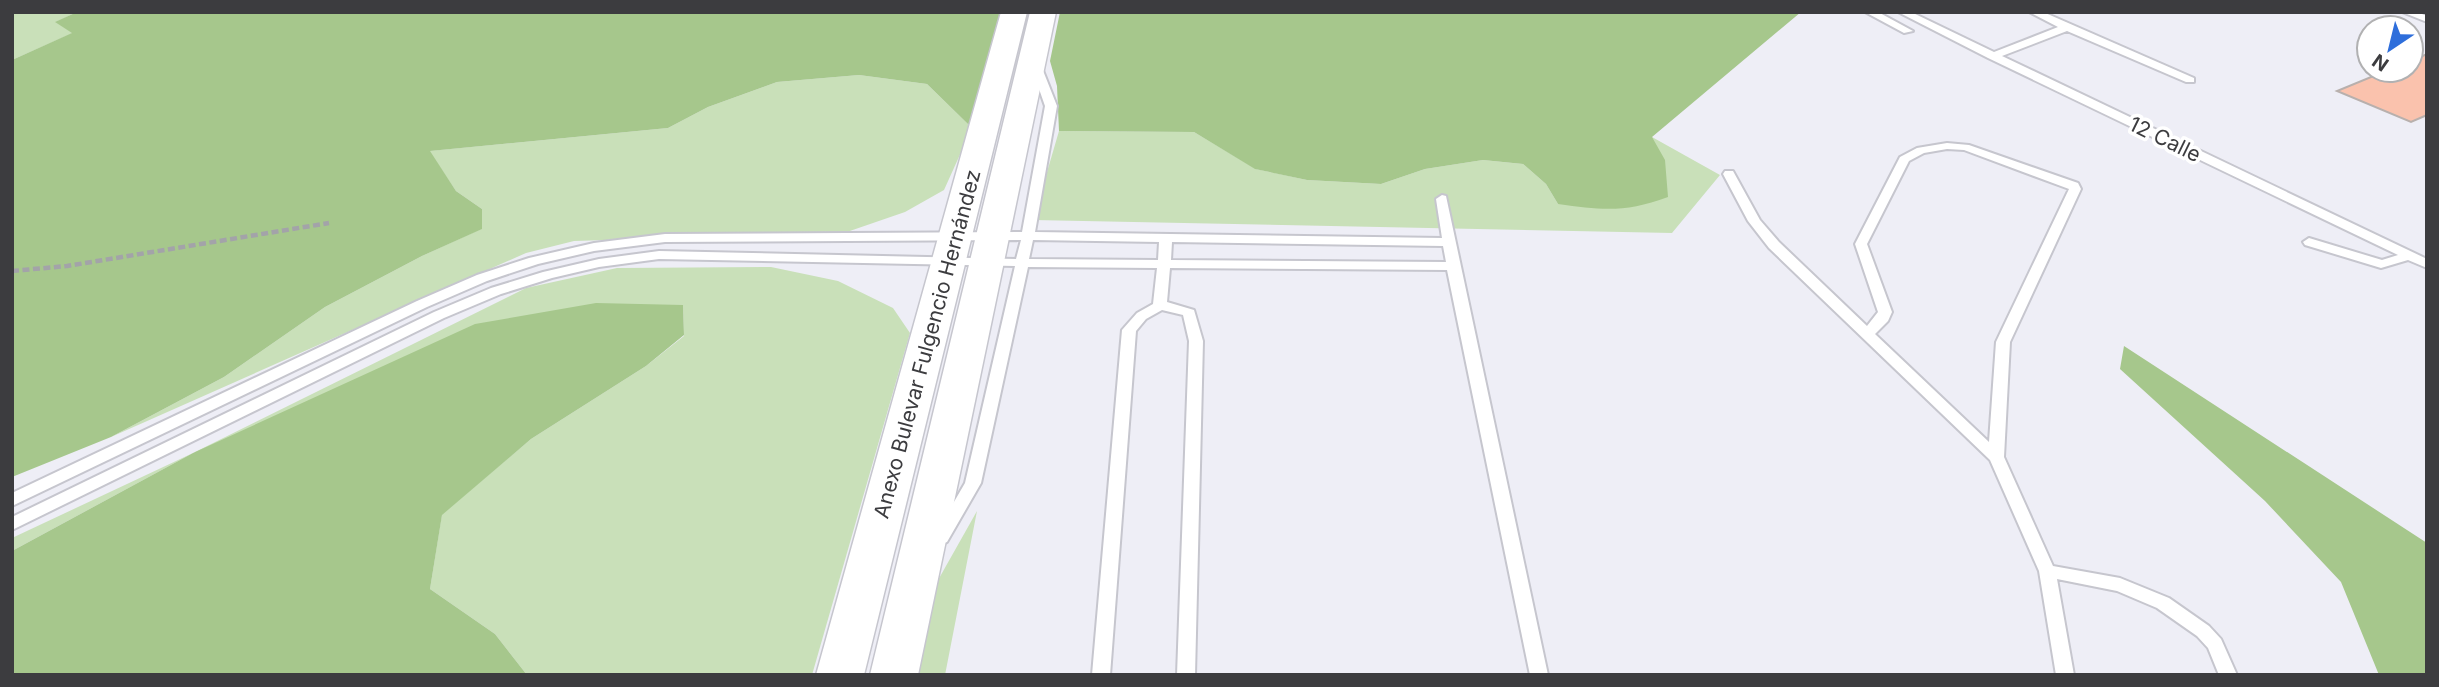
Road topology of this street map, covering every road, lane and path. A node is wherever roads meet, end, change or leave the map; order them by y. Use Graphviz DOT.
graph roads {
  1 [pos="1014,12"];
  2 [pos="1043,12"];
  3 [pos="1870,12"];
  4 [pos="1903,12"];
  5 [pos="2034,12"];
  6 [pos="2407,12"];
  7 [pos="2427,19"];
  8 [pos="2067,27"];
  9 [pos="1908,31"];
  10 [pos="1992,56"];
  11 [pos="2190,80"];
  12 [pos="1729,174"];
  13 [pos="1442,199"];
  14 [pos="329,223"];
  15 [pos="787,237"];
  16 [pos="1166,239"];
  17 [pos="1450,242"];
  18 [pos="2309,242"];
  19 [pos="953,248"];
  20 [pos="1008,248"];
  21 [pos="2408,255"];
  22 [pos="778,257"];
  23 [pos="1164,262"];
  24 [pos="2427,264"];
  25 [pos="1453,266"];
  26 [pos="12,271"];
  27 [pos="1160,305"];
  28 [pos="1867,334"];
  29 [pos="1996,457"];
  30 [pos="12,500"];
  31 [pos="12,524"];
  32 [pos="2047,571"];
  33 [pos="840,675"];
  34 [pos="894,675"];
  35 [pos="1101,675"];
  36 [pos="1186,675"];
  37 [pos="1539,675"];
  38 [pos="2065,675"];
  39 [pos="2228,675"];
  1 -- 19 [label="main road, Anexo Bulevar Fulgencio Hernández"];
  2 -- 20 [label="main road, Anexo Bulevar Fulgencio Hernández"];
  3 -- 9 [label="lane"];
  4 -- 10 [label="lane, 12 Calle"];
  5 -- 8 [label="lane"];
  6 -- 7 [label="lane"];
  8 -- 10 [label="lane"];
  8 -- 11 [label="lane"];
  10 -- 21 [label="lane, 12 Calle"];
  12 -- 28 [label="lane"];
  13 -- 17 [label="lane"];
  14 -- 26 [label="path"];
  15 -- 19 [label="lane"];
  15 -- 22 [label="lane"];
  15 -- 30 [label="lane"];
  16 -- 17 [label="lane"];
  16 -- 20 [label="lane"];
  16 -- 23 [label="lane"];
  17 -- 25 [label="lane"];
  18 -- 21 [label="lane"];
  19 -- 20 [label="lane"];
  19 -- 20 [label="lane"];
  19 -- 22 [label="lane"];
  19 -- 33 [label="main road, Anexo Bulevar Fulgencio Hernández"];
  20 -- 23 [label="lane"];
  20 -- 34 [label="main road, Anexo Bulevar Fulgencio Hernández"];
  21 -- 24 [label="lane, 12 Calle"];
  22 -- 31 [label="lane"];
  23 -- 25 [label="lane"];
  23 -- 27 [label="lane"];
  25 -- 37 [label="lane"];
  27 -- 35 [label="lane"];
  27 -- 36 [label="lane"];
  28 -- 29 [label="lane"];
  28 -- 29 [label="lane"];
  29 -- 32 [label="lane"];
  32 -- 38 [label="lane"];
  32 -- 39 [label="lane"];
}
